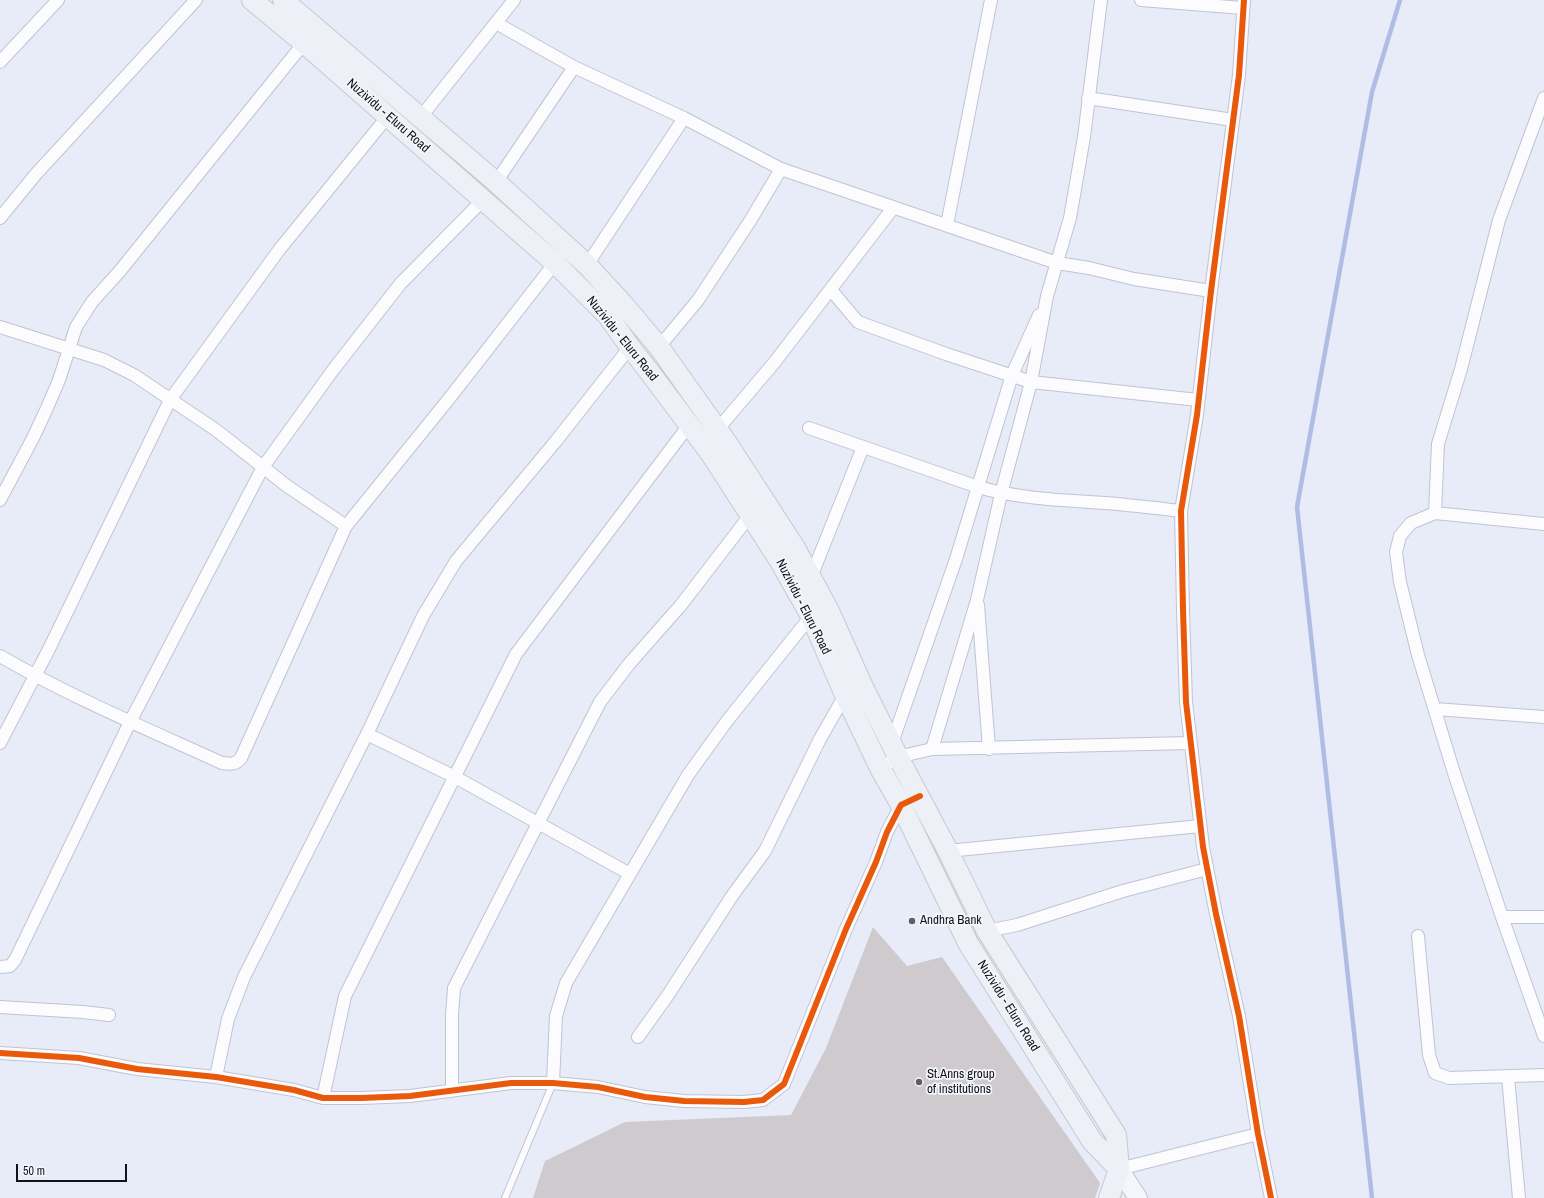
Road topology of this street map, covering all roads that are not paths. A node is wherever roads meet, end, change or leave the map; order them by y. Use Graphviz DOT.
graph roads {
  1 [pos="58,0"];
  2 [pos="196,0"];
  3 [pos="252,0"];
  4 [pos="283,0"];
  5 [pos="514,0"];
  6 [pos="991,0"];
  7 [pos="1101,0"];
  8 [pos="1141,0"];
  9 [pos="1243,4"];
  10 [pos="496,23"];
  11 [pos="317,28"];
  12 [pos="304,43"];
  13 [pos="0,62"];
  14 [pos="574,67"];
  15 [pos="1088,98"];
  16 [pos="1544,98"];
  17 [pos="388,116"];
  18 [pos="420,118"];
  19 [pos="684,118"];
  20 [pos="1233,120"];
  21 [pos="781,169"];
  22 [pos="496,182"];
  23 [pos="483,200"];
  24 [pos="893,208"];
  25 [pos="0,218"];
  26 [pos="947,225"];
  27 [pos="567,247"];
  28 [pos="555,263"];
  29 [pos="1057,263"];
  30 [pos="587,265"];
  31 [pos="831,290"];
  32 [pos="1211,291"];
  33 [pos="1047,296"];
  34 [pos="0,327"];
  35 [pos="630,347"];
  36 [pos="659,347"];
  37 [pos="70,349"];
  38 [pos="1012,375"];
  39 [pos="1031,382"];
  40 [pos="170,400"];
  41 [pos="1198,400"];
  42 [pos="689,425"];
  43 [pos="809,428"];
  44 [pos="717,430"];
  45 [pos="863,447"];
  46 [pos="263,467"];
  47 [pos="978,487"];
  48 [pos="1001,494"];
  49 [pos="0,500"];
  50 [pos="1181,511"];
  51 [pos="1435,513"];
  52 [pos="751,514"];
  53 [pos="1544,524"];
  54 [pos="346,526"];
  55 [pos="811,577"];
  56 [pos="978,595"];
  57 [pos="811,616"];
  58 [pos="0,656"];
  59 [pos="35,676"];
  60 [pos="845,695"];
  61 [pos="1434,709"];
  62 [pos="1544,717"];
  63 [pos="130,722"];
  64 [pos="367,734"];
  65 [pos="0,743"];
  66 [pos="1190,743"];
  67 [pos="932,749"];
  68 [pos="989,749"];
  69 [pos="895,750"];
  70 [pos="880,768"];
  71 [pos="455,777"];
  72 [pos="920,796"];
  73 [pos="901,805"];
  74 [pos="540,823"];
  75 [pos="1200,826"];
  76 [pos="948,851"];
  77 [pos="1207,870"];
  78 [pos="630,874"];
  79 [pos="1502,917"];
  80 [pos="1544,918"];
  81 [pos="987,932"];
  82 [pos="1418,936"];
  83 [pos="0,967"];
  84 [pos="0,1007"];
  85 [pos="108,1015"];
  86 [pos="1544,1036"];
  87 [pos="638,1037"];
  88 [pos="0,1053"];
  89 [pos="1544,1074"];
  90 [pos="216,1077"];
  91 [pos="1508,1077"];
  92 [pos="553,1083"];
  93 [pos="452,1091"];
  94 [pos="323,1098"];
  95 [pos="1258,1134"];
  96 [pos="1119,1169"];
  97 [pos="505,1198"];
  98 [pos="1109,1198"];
  99 [pos="1138,1198"];
  100 [pos="1271,1198"];
  101 [pos="1519,1198"];
  1 -- 13 [label="street"];
  2 -- 25 [label="street"];
  3 -- 12 [label="main road, Nuzividu - Eluru Road"];
  4 -- 11 [label="main road, Nuzividu - Eluru Road"];
  5 -- 10 [label="street"];
  6 -- 26 [label="street"];
  7 -- 15 [label="street"];
  8 -- 9 [label="street"];
  9 -- 20 [label="street"];
  10 -- 14 [label="street"];
  10 -- 18 [label="street"];
  11 -- 12 [label="street"];
  11 -- 18 [label="main road, Nuzividu - Eluru Road"];
  12 -- 17 [label="main road, Nuzividu - Eluru Road"];
  12 -- 37 [label="street"];
  14 -- 19 [label="street"];
  14 -- 22 [label="street"];
  15 -- 20 [label="street"];
  15 -- 29 [label="street"];
  16 -- 51 [label="street"];
  17 -- 23 [label="main road, Nuzividu - Eluru Road"];
  17 -- 40 [label="street"];
  18 -- 22 [label="main road, Nuzividu - Eluru Road"];
  19 -- 21 [label="street"];
  19 -- 30 [label="street"];
  20 -- 32 [label="street"];
  21 -- 24 [label="street"];
  21 -- 36 [label="street"];
  22 -- 27 [label="main road, Nuzividu - Eluru Road"];
  23 -- 28 [label="main road, Nuzividu - Eluru Road"];
  23 -- 46 [label="street"];
  24 -- 26 [label="street"];
  24 -- 31 [label="street"];
  26 -- 29 [label="street"];
  27 -- 28 [label="street"];
  27 -- 30 [label="main road, Nuzividu - Eluru Road"];
  28 -- 35 [label="main road, Nuzividu - Eluru Road"];
  28 -- 54 [label="street"];
  29 -- 32 [label="street"];
  29 -- 33 [label="street"];
  30 -- 36 [label="main road, Nuzividu - Eluru Road"];
  31 -- 38 [label="street"];
  31 -- 44 [label="street"];
  32 -- 41 [label="street"];
  33 -- 38 [label="street"];
  33 -- 39 [label="street"];
  34 -- 37 [label="street"];
  35 -- 42 [label="main road, Nuzividu - Eluru Road"];
  35 -- 64 [label="street"];
  36 -- 44 [label="main road, Nuzividu - Eluru Road"];
  37 -- 40 [label="street"];
  37 -- 49 [label="street"];
  38 -- 39 [label="street"];
  38 -- 47 [label="street"];
  39 -- 41 [label="street"];
  39 -- 48 [label="street"];
  40 -- 46 [label="street"];
  40 -- 59 [label="street"];
  41 -- 50 [label="street"];
  42 -- 52 [label="main road, Nuzividu - Eluru Road"];
  42 -- 71 [label="street"];
  43 -- 45 [label="street"];
  44 -- 55 [label="main road, Nuzividu - Eluru Road"];
  45 -- 47 [label="street"];
  45 -- 55 [label="street"];
  46 -- 54 [label="street"];
  46 -- 63 [label="street"];
  47 -- 48 [label="street"];
  47 -- 69 [label="street"];
  48 -- 50 [label="street"];
  48 -- 56 [label="street"];
  50 -- 66 [label="street"];
  51 -- 53 [label="street"];
  51 -- 61 [label="street"];
  52 -- 57 [label="main road, Nuzividu - Eluru Road"];
  52 -- 74 [label="street"];
  54 -- 63 [label="street"];
  55 -- 69 [label="main road, Nuzividu - Eluru Road"];
  56 -- 67 [label="street"];
  56 -- 68 [label="street"];
  57 -- 60 [label="main road, Nuzividu - Eluru Road"];
  57 -- 78 [label="street"];
  58 -- 59 [label="street"];
  59 -- 63 [label="street"];
  59 -- 65 [label="street"];
  60 -- 70 [label="main road, Nuzividu - Eluru Road"];
  60 -- 87 [label="street"];
  61 -- 62 [label="street"];
  61 -- 79 [label="street"];
  63 -- 83 [label="street"];
  64 -- 71 [label="street"];
  64 -- 90 [label="street"];
  66 -- 68 [label="street"];
  66 -- 75 [label="street"];
  67 -- 68 [label="street"];
  67 -- 69 [label="street"];
  69 -- 70 [label="street"];
  69 -- 72 [label="main road, Nuzividu - Eluru Road"];
  70 -- 73 [label="main road, Nuzividu - Eluru Road"];
  71 -- 74 [label="street"];
  71 -- 94 [label="street"];
  72 -- 73 [label="street"];
  72 -- 76 [label="main road, Nuzividu - Eluru Road"];
  73 -- 92 [label="street"];
  73 -- 96 [label="main road, Nuzividu - Eluru Road"];
  74 -- 78 [label="street"];
  74 -- 93 [label="street"];
  75 -- 76 [label="street"];
  75 -- 77 [label="street"];
  76 -- 81 [label="main road, Nuzividu - Eluru Road"];
  77 -- 81 [label="street"];
  77 -- 95 [label="street"];
  78 -- 92 [label="street"];
  79 -- 80 [label="street"];
  79 -- 86 [label="street"];
  81 -- 96 [label="main road, Nuzividu - Eluru Road"];
  82 -- 91 [label="street"];
  84 -- 85 [label="street"];
  88 -- 90 [label="street"];
  89 -- 91 [label="street"];
  90 -- 94 [label="street"];
  91 -- 101 [label="street"];
  92 -- 93 [label="street"];
  92 -- 97 [label="lane"];
  93 -- 94 [label="street"];
  95 -- 96 [label="street"];
  95 -- 100 [label="street"];
  96 -- 98 [label="main road"];
  96 -- 99 [label="main road"];
}
